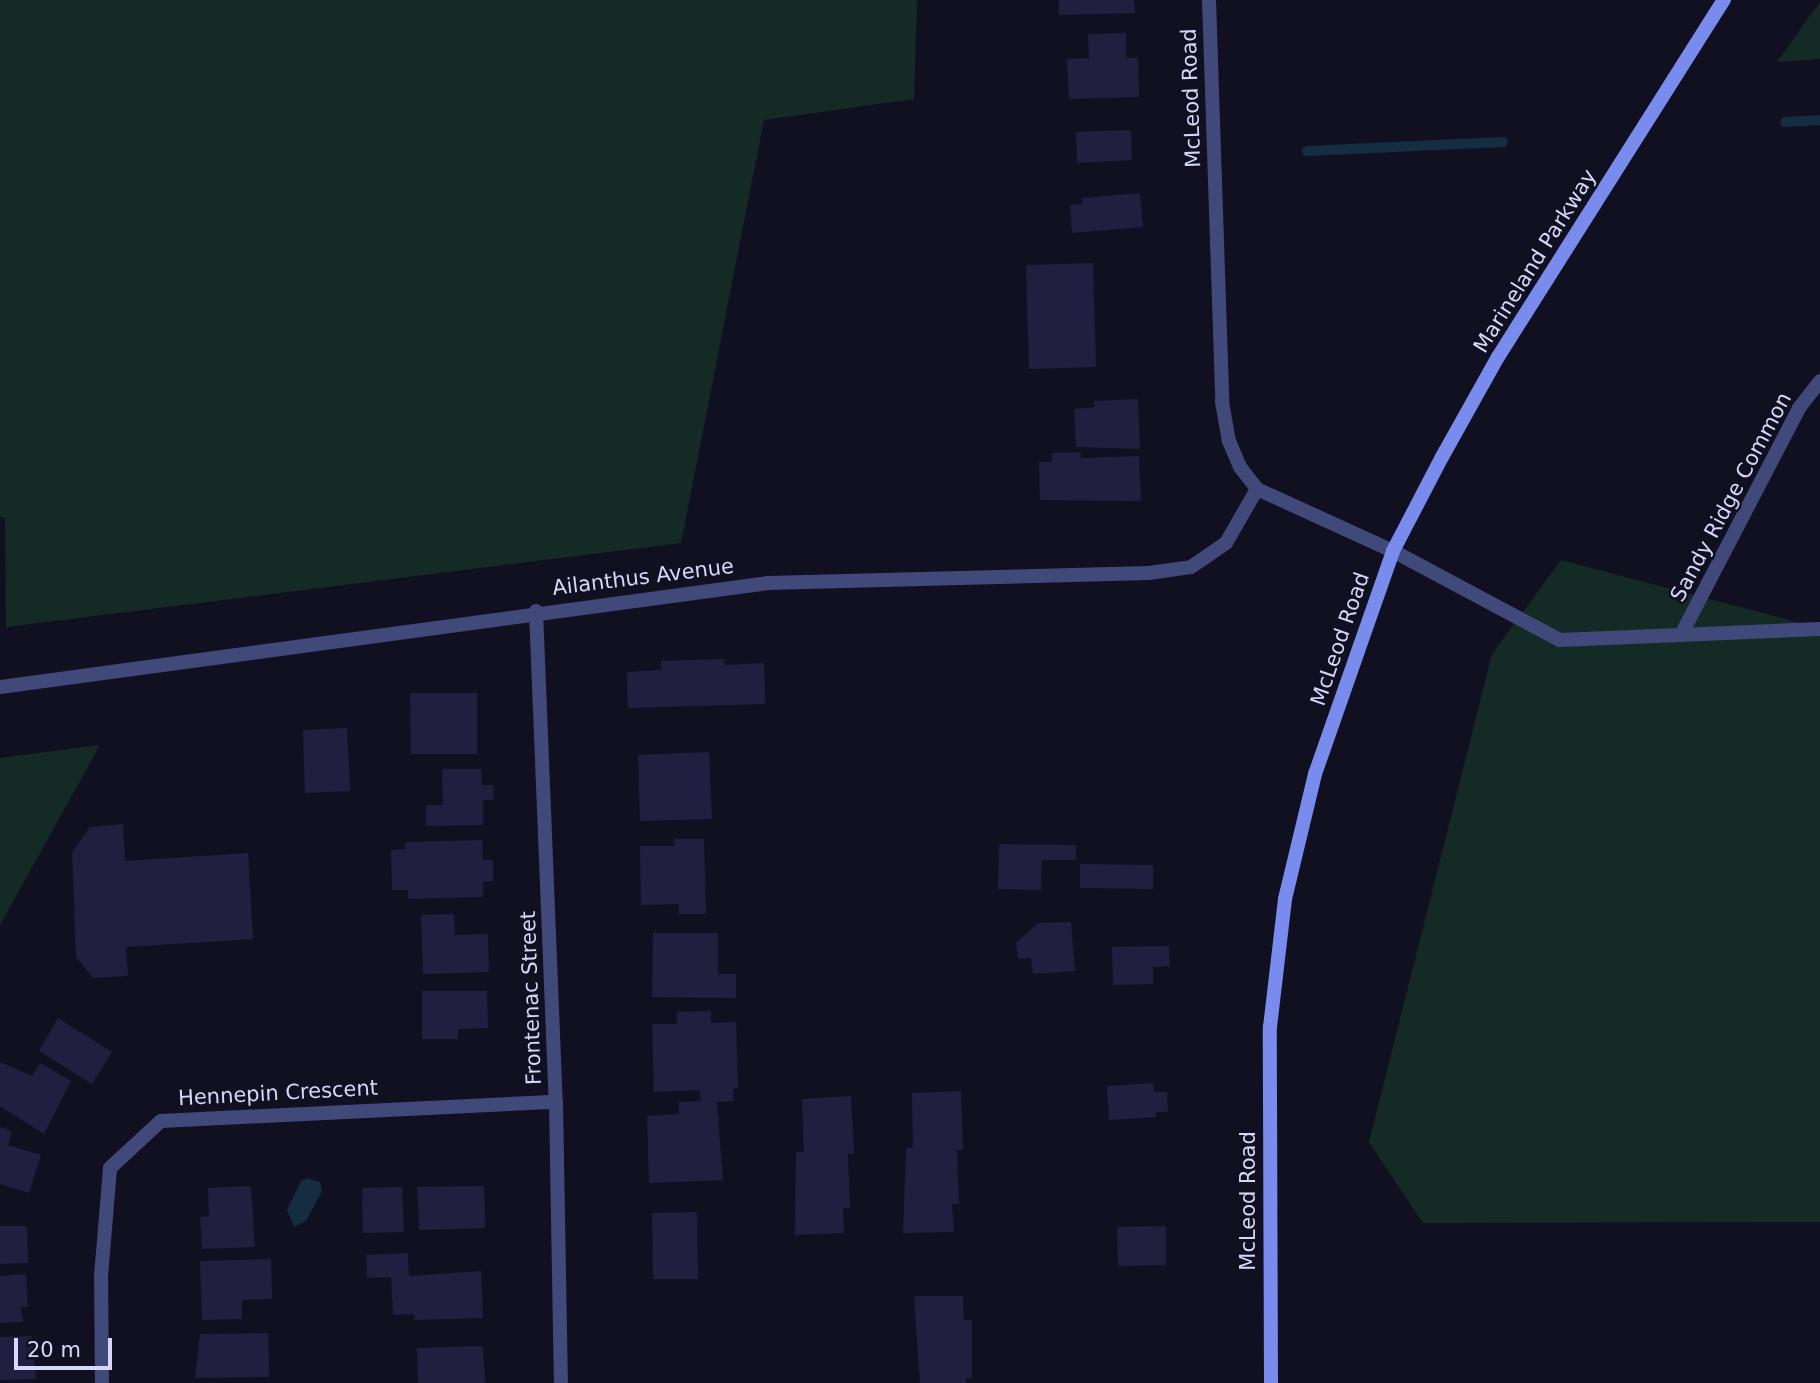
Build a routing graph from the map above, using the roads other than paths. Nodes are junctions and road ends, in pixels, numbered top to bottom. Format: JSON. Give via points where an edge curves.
{"nodes":[{"id":1,"x":1209,"y":0,"type":"edge"},
{"id":2,"x":1724,"y":0,"type":"edge"},
{"id":3,"x":1820,"y":381,"type":"edge"},
{"id":4,"x":1257,"y":489,"type":"junction"},
{"id":5,"x":1393,"y":551,"type":"junction"},
{"id":6,"x":536,"y":611,"type":"junction"},
{"id":7,"x":1820,"y":629,"type":"edge"},
{"id":8,"x":1681,"y":635,"type":"junction"},
{"id":9,"x":0,"y":687,"type":"edge"},
{"id":10,"x":556,"y":1102,"type":"junction"},
{"id":11,"x":102,"y":1383,"type":"edge"},
{"id":12,"x":561,"y":1383,"type":"edge"},
{"id":13,"x":1271,"y":1383,"type":"edge"}],
"edges":[{"from":1,"to":4,"type":"street","name":"McLeod Road","via":[[1222,402],[1229,441],[1240,467]]},
{"from":2,"to":5,"type":"main road","name":"Marineland Parkway","via":[[1498,357]]},
{"from":3,"to":8,"type":"street","name":"Sandy Ridge Common","via":[[1799,408]]},
{"from":4,"to":5,"type":"street"},
{"from":4,"to":6,"type":"street","name":"Ailanthus Avenue","via":[[1226,543],[1191,567],[1149,573],[768,583]]},
{"from":5,"to":8,"type":"street","name":"Sandy Ridge Common","via":[[1560,640]]},
{"from":5,"to":13,"type":"main road","name":"McLeod Road","via":[[1315,774],[1285,899],[1270,1027]]},
{"from":6,"to":9,"type":"street","name":"Ailanthus Avenue"},
{"from":6,"to":10,"type":"street","name":"Frontenac Street"},
{"from":7,"to":8,"type":"street","name":"Sandy Ridge Common"},
{"from":10,"to":11,"type":"street","name":"Hennepin Crescent","via":[[161,1121],[110,1168],[101,1276]]},
{"from":10,"to":12,"type":"street","name":"Frontenac Street"}]}
